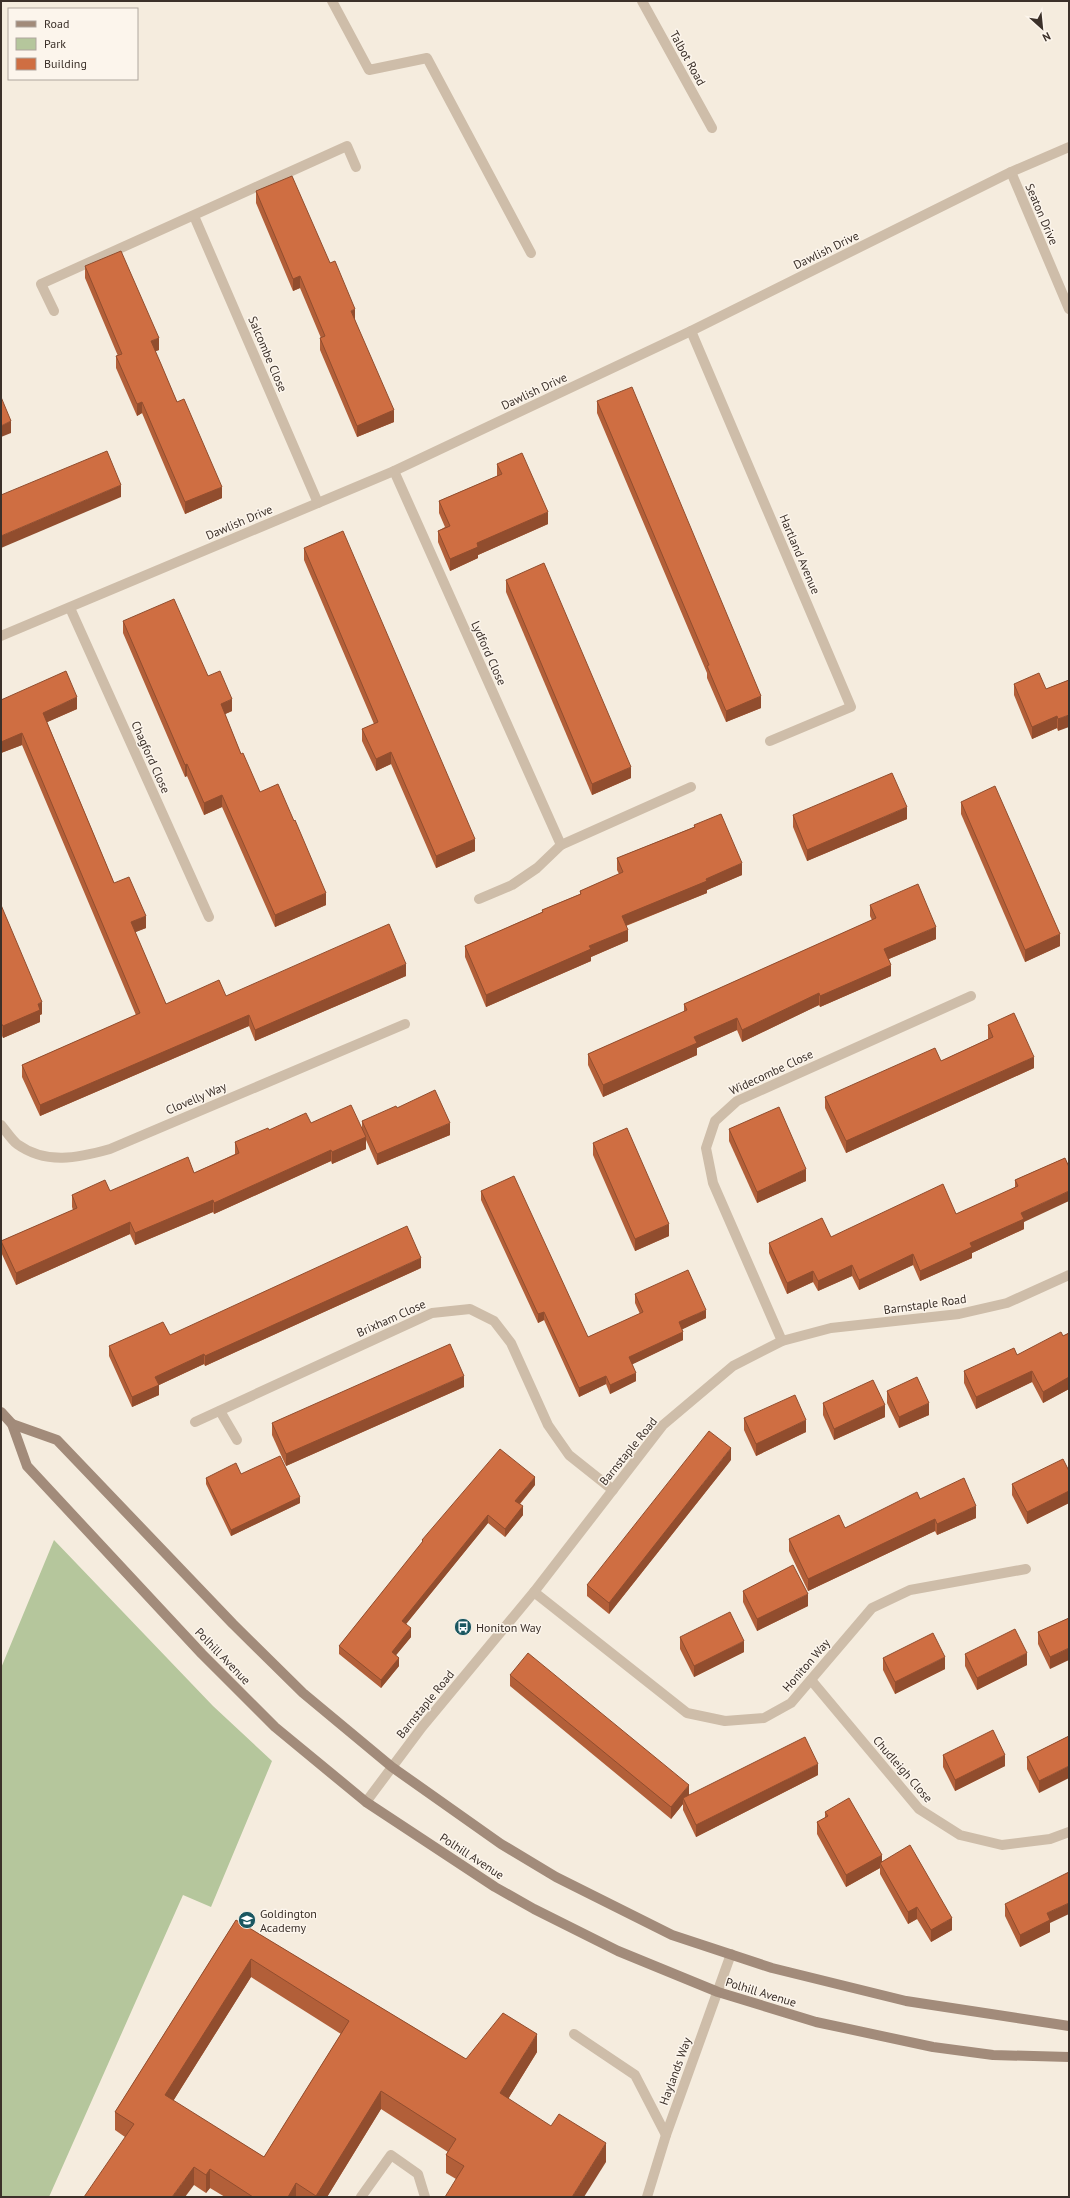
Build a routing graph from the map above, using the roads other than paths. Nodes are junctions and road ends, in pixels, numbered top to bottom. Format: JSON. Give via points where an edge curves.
{"nodes":[{"id":1,"x":332,"y":1,"type":"edge"},
{"id":2,"x":642,"y":1,"type":"edge"},
{"id":3,"x":712,"y":128,"type":"dead end"},
{"id":4,"x":1069,"y":147,"type":"edge"},
{"id":5,"x":356,"y":168,"type":"dead end"},
{"id":6,"x":1011,"y":172,"type":"junction"},
{"id":7,"x":194,"y":216,"type":"junction"},
{"id":8,"x":531,"y":253,"type":"dead end"},
{"id":9,"x":1069,"y":309,"type":"edge"},
{"id":10,"x":54,"y":311,"type":"dead end"},
{"id":11,"x":691,"y":331,"type":"junction"},
{"id":12,"x":394,"y":471,"type":"junction"},
{"id":13,"x":318,"y":503,"type":"junction"},
{"id":14,"x":70,"y":608,"type":"junction"},
{"id":15,"x":1,"y":636,"type":"edge"},
{"id":16,"x":770,"y":741,"type":"dead end"},
{"id":17,"x":691,"y":788,"type":"dead end"},
{"id":18,"x":561,"y":845,"type":"junction"},
{"id":19,"x":479,"y":899,"type":"dead end"},
{"id":20,"x":209,"y":917,"type":"dead end"},
{"id":21,"x":971,"y":996,"type":"dead end"},
{"id":22,"x":405,"y":1024,"type":"dead end"},
{"id":23,"x":1,"y":1125,"type":"edge"},
{"id":24,"x":1069,"y":1275,"type":"edge"},
{"id":25,"x":782,"y":1341,"type":"junction"},
{"id":26,"x":220,"y":1411,"type":"junction"},
{"id":27,"x":1,"y":1412,"type":"edge"},
{"id":28,"x":195,"y":1422,"type":"dead end"},
{"id":29,"x":12,"y":1424,"type":"junction"},
{"id":30,"x":237,"y":1440,"type":"dead end"},
{"id":31,"x":614,"y":1490,"type":"junction"},
{"id":32,"x":1026,"y":1569,"type":"dead end"},
{"id":33,"x":534,"y":1592,"type":"junction"},
{"id":34,"x":811,"y":1680,"type":"junction"},
{"id":35,"x":392,"y":1767,"type":"junction"},
{"id":36,"x":366,"y":1802,"type":"junction"},
{"id":37,"x":1069,"y":1832,"type":"edge"},
{"id":38,"x":731,"y":1954,"type":"junction"},
{"id":39,"x":718,"y":1992,"type":"junction"},
{"id":40,"x":1069,"y":2026,"type":"edge"},
{"id":41,"x":574,"y":2034,"type":"dead end"},
{"id":42,"x":1069,"y":2057,"type":"edge"},
{"id":43,"x":666,"y":2135,"type":"junction"},
{"id":44,"x":361,"y":2197,"type":"edge"},
{"id":45,"x":425,"y":2197,"type":"edge"},
{"id":46,"x":647,"y":2197,"type":"edge"}],
"edges":[{"from":1,"to":8,"type":"street","via":[[369,70],[427,58]]},
{"from":2,"to":3,"type":"street","name":"Talbot Road"},
{"from":4,"to":6,"type":"street","name":"Dawlish Drive"},
{"from":5,"to":7,"type":"street","via":[[347,146]]},
{"from":6,"to":9,"type":"street","name":"Seaton Drive"},
{"from":6,"to":11,"type":"street","name":"Dawlish Drive"},
{"from":7,"to":10,"type":"street","via":[[42,284]]},
{"from":7,"to":13,"type":"street","name":"Salcombe Close"},
{"from":11,"to":12,"type":"street","name":"Dawlish Drive"},
{"from":11,"to":16,"type":"street","name":"Hartland Avenue","via":[[851,707]]},
{"from":12,"to":13,"type":"street","name":"Dawlish Drive"},
{"from":12,"to":18,"type":"street","name":"Lydford Close"},
{"from":13,"to":14,"type":"street","name":"Dawlish Drive"},
{"from":14,"to":15,"type":"street","name":"Dawlish Drive"},
{"from":14,"to":20,"type":"street","name":"Chagford Close"},
{"from":17,"to":18,"type":"street"},
{"from":18,"to":19,"type":"street","via":[[537,868],[512,885]]},
{"from":21,"to":25,"type":"street","name":"Widecombe Close","via":[[737,1101],[715,1121],[706,1148],[713,1183]]},
{"from":22,"to":23,"type":"street","name":"Clovelly Way","via":[[110,1149],[80,1157],[58,1159],[36,1154],[17,1144]]},
{"from":24,"to":25,"type":"street","name":"Barnstaple Road","via":[[1007,1303],[959,1314],[831,1328]]},
{"from":25,"to":31,"type":"street","name":"Barnstaple Road","via":[[733,1366],[663,1425]]},
{"from":26,"to":28,"type":"street","name":"Brixham Close"},
{"from":26,"to":30,"type":"street"},
{"from":26,"to":31,"type":"street","name":"Brixham Close","via":[[432,1313],[470,1309],[494,1321],[511,1342],[548,1426],[569,1455]]},
{"from":27,"to":29,"type":"street","name":"Polhill Avenue"},
{"from":29,"to":35,"type":"street","name":"Polhill Avenue","via":[[57,1440],[302,1693]]},
{"from":29,"to":36,"type":"street","name":"Polhill Avenue","via":[[27,1466],[202,1654],[275,1727]]},
{"from":31,"to":33,"type":"street","name":"Barnstaple Road"},
{"from":32,"to":34,"type":"street","name":"Honiton Way","via":[[910,1590],[872,1608]]},
{"from":33,"to":34,"type":"street","name":"Honiton Way","via":[[687,1713],[725,1721],[764,1718],[791,1703]]},
{"from":33,"to":35,"type":"street","name":"Barnstaple Road"},
{"from":34,"to":37,"type":"street","name":"Chudleigh Close","via":[[919,1810],[960,1835],[1002,1845],[1050,1839]]},
{"from":35,"to":36,"type":"street","name":"Barnstaple Road"},
{"from":35,"to":38,"type":"street","name":"Polhill Avenue","via":[[501,1844],[556,1877],[672,1935]]},
{"from":36,"to":39,"type":"street","name":"Polhill Avenue","via":[[495,1887],[534,1909],[618,1951]]},
{"from":38,"to":39,"type":"street","name":"Haylands Way"},
{"from":38,"to":40,"type":"street","name":"Polhill Avenue","via":[[772,1968],[906,2001]]},
{"from":39,"to":42,"type":"street","name":"Polhill Avenue","via":[[816,2022],[933,2047],[993,2055]]},
{"from":39,"to":43,"type":"street","name":"Haylands Way"},
{"from":41,"to":43,"type":"street","via":[[635,2075]]},
{"from":43,"to":46,"type":"street","name":"Haylands Way"},
{"from":44,"to":45,"type":"street","via":[[391,2155],[418,2174]]}]}
